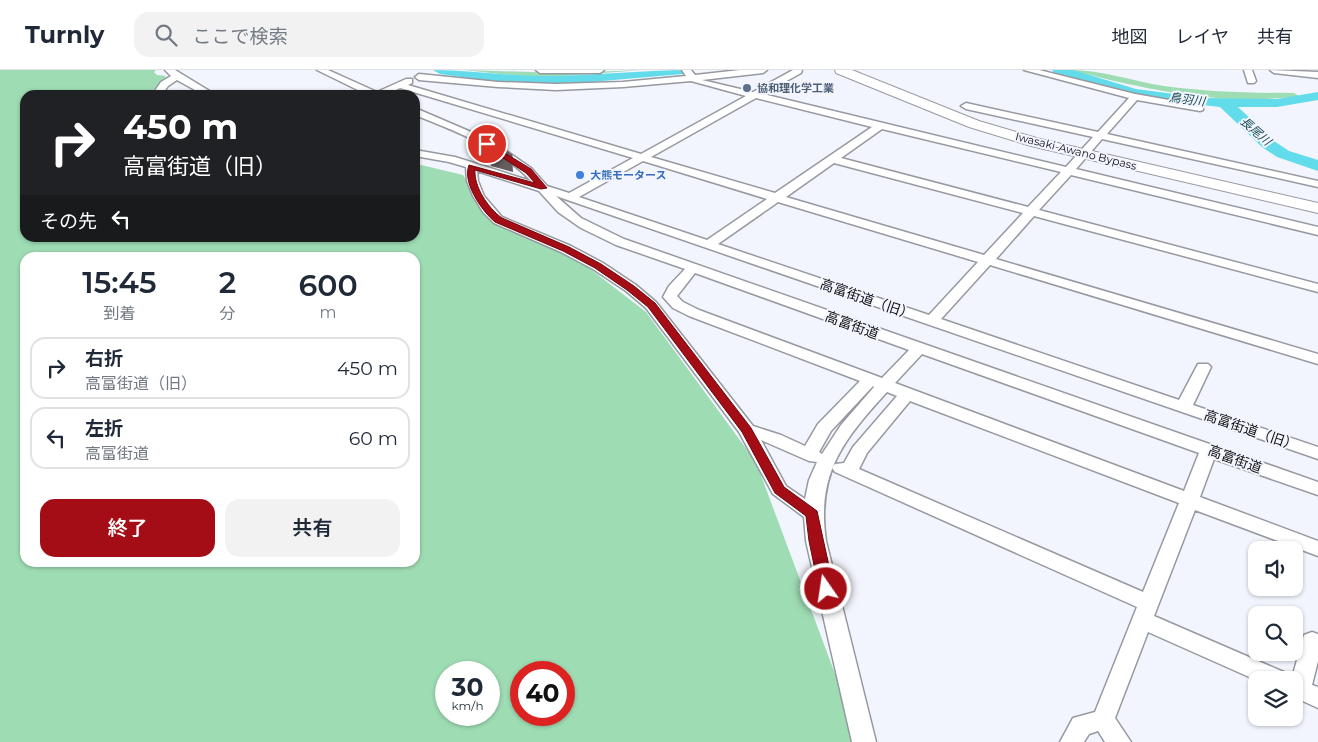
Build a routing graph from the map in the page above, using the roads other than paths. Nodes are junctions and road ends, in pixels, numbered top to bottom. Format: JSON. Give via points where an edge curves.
{"nodes":[{"id":1,"x":321,"y":70,"type":"edge"},
{"id":2,"x":433,"y":70,"type":"edge"},
{"id":3,"x":540,"y":70,"type":"edge"},
{"id":4,"x":600,"y":70,"type":"edge"},
{"id":5,"x":763,"y":70,"type":"edge"},
{"id":6,"x":842,"y":70,"type":"edge"},
{"id":7,"x":857,"y":70,"type":"edge"},
{"id":8,"x":1028,"y":70,"type":"edge"},
{"id":9,"x":1248,"y":70,"type":"edge"},
{"id":10,"x":1274,"y":70,"type":"edge"},
{"id":11,"x":798,"y":72,"type":"dead end"},
{"id":12,"x":173,"y":73,"type":"edge"},
{"id":13,"x":691,"y":75,"type":"edge"},
{"id":14,"x":1318,"y":75,"type":"edge"},
{"id":15,"x":420,"y":77,"type":"junction"},
{"id":16,"x":1251,"y":80,"type":"dead end"},
{"id":17,"x":399,"y":85,"type":"junction"},
{"id":18,"x":159,"y":90,"type":"edge"},
{"id":19,"x":202,"y":90,"type":"edge"},
{"id":20,"x":365,"y":90,"type":"edge"},
{"id":21,"x":388,"y":90,"type":"edge"},
{"id":22,"x":416,"y":90,"type":"edge"},
{"id":23,"x":420,"y":91,"type":"edge"},
{"id":24,"x":755,"y":94,"type":"junction"},
{"id":25,"x":1135,"y":97,"type":"junction"},
{"id":26,"x":1200,"y":108,"type":"dead end"},
{"id":27,"x":956,"y":109,"type":"junction"},
{"id":28,"x":420,"y":114,"type":"edge"},
{"id":29,"x":880,"y":126,"type":"junction"},
{"id":30,"x":1100,"y":136,"type":"junction"},
{"id":31,"x":1085,"y":152,"type":"junction"},
{"id":32,"x":420,"y":154,"type":"edge"},
{"id":33,"x":641,"y":157,"type":"junction"},
{"id":34,"x":833,"y":159,"type":"junction"},
{"id":35,"x":472,"y":166,"type":"junction"},
{"id":36,"x":1068,"y":170,"type":"junction"},
{"id":37,"x":1318,"y":184,"type":"edge"},
{"id":38,"x":543,"y":188,"type":"junction"},
{"id":39,"x":570,"y":197,"type":"junction"},
{"id":40,"x":777,"y":197,"type":"junction"},
{"id":41,"x":1318,"y":201,"type":"edge"},
{"id":42,"x":1318,"y":208,"type":"edge"},
{"id":43,"x":1032,"y":211,"type":"junction"},
{"id":44,"x":1318,"y":231,"type":"edge"},
{"id":45,"x":708,"y":245,"type":"junction"},
{"id":46,"x":987,"y":260,"type":"junction"},
{"id":47,"x":693,"y":268,"type":"junction"},
{"id":48,"x":1318,"y":288,"type":"edge"},
{"id":49,"x":932,"y":321,"type":"junction"},
{"id":50,"x":918,"y":349,"type":"junction"},
{"id":51,"x":1318,"y":359,"type":"edge"},
{"id":52,"x":1203,"y":367,"type":"dead end"},
{"id":53,"x":878,"y":383,"type":"junction"},
{"id":54,"x":907,"y":394,"type":"junction"},
{"id":55,"x":1184,"y":407,"type":"junction"},
{"id":56,"x":747,"y":430,"type":"junction"},
{"id":57,"x":1208,"y":450,"type":"junction"},
{"id":58,"x":1318,"y":453,"type":"edge"},
{"id":59,"x":1318,"y":489,"type":"edge"},
{"id":60,"x":1189,"y":501,"type":"junction"},
{"id":61,"x":813,"y":514,"type":"junction"},
{"id":62,"x":1318,"y":549,"type":"edge"},
{"id":63,"x":1145,"y":611,"type":"junction"},
{"id":64,"x":1312,"y":641,"type":"dead end"},
{"id":65,"x":1261,"y":671,"type":"edge"},
{"id":66,"x":1304,"y":692,"type":"edge"},
{"id":67,"x":1103,"y":720,"type":"junction"},
{"id":68,"x":864,"y":742,"type":"edge"},
{"id":69,"x":1072,"y":742,"type":"edge"},
{"id":70,"x":1119,"y":742,"type":"edge"}],
"edges":[{"from":1,"to":20,"type":"street"},
{"from":2,"to":15,"type":"street"},
{"from":3,"to":4,"type":"street"},
{"from":5,"to":13,"type":"street"},
{"from":6,"to":27,"type":"highway","name":"Iwasaki-Awano Bypass"},
{"from":7,"to":27,"type":"highway","name":"Iwasaki-Awano Bypass"},
{"from":8,"to":25,"type":"street"},
{"from":9,"to":16,"type":"street"},
{"from":10,"to":14,"type":"street"},
{"from":11,"to":24,"type":"street"},
{"from":12,"to":18,"type":"street"},
{"from":12,"to":19,"type":"street"},
{"from":13,"to":15,"type":"street","via":[[573,87],[516,86]]},
{"from":13,"to":24,"type":"street","via":[[700,82]]},
{"from":15,"to":17,"type":"street"},
{"from":17,"to":21,"type":"street"},
{"from":17,"to":22,"type":"street"},
{"from":23,"to":33,"type":"street"},
{"from":24,"to":29,"type":"street"},
{"from":24,"to":33,"type":"street"},
{"from":25,"to":26,"type":"street"},
{"from":25,"to":30,"type":"street"},
{"from":27,"to":30,"type":"street"},
{"from":27,"to":31,"type":"highway","name":"Iwasaki-Awano Bypass","via":[[1036,144]]},
{"from":28,"to":38,"type":"street","name":"高富街道","via":[[496,149],[529,171]]},
{"from":29,"to":34,"type":"street"},
{"from":29,"to":36,"type":"street"},
{"from":30,"to":31,"type":"street"},
{"from":30,"to":37,"type":"street"},
{"from":31,"to":36,"type":"street"},
{"from":31,"to":41,"type":"highway","name":"Iwasaki-Awano Bypass"},
{"from":31,"to":42,"type":"highway","name":"Iwasaki-Awano Bypass"},
{"from":32,"to":35,"type":"street","name":"高富街道（旧）"},
{"from":33,"to":39,"type":"street"},
{"from":33,"to":40,"type":"street"},
{"from":34,"to":40,"type":"street"},
{"from":34,"to":43,"type":"street"},
{"from":35,"to":38,"type":"street","name":"高富街道（旧）"},
{"from":35,"to":56,"type":"street","via":[[475,189],[498,220],[598,266],[652,305]]},
{"from":36,"to":43,"type":"street"},
{"from":36,"to":44,"type":"street"},
{"from":38,"to":39,"type":"street","name":"高富街道（旧）"},
{"from":38,"to":47,"type":"street","name":"高富街道","via":[[571,218],[594,231]]},
{"from":39,"to":45,"type":"street","name":"高富街道（旧）"},
{"from":40,"to":45,"type":"street"},
{"from":40,"to":46,"type":"street"},
{"from":43,"to":46,"type":"street"},
{"from":43,"to":48,"type":"street"},
{"from":45,"to":49,"type":"street","name":"高富街道（旧）"},
{"from":46,"to":49,"type":"street"},
{"from":46,"to":51,"type":"street"},
{"from":47,"to":50,"type":"street","name":"高富街道"},
{"from":47,"to":53,"type":"street","via":[[670,297],[678,305]]},
{"from":49,"to":55,"type":"street","name":"高富街道（旧）"},
{"from":50,"to":53,"type":"street"},
{"from":50,"to":57,"type":"street","name":"高富街道"},
{"from":52,"to":55,"type":"street"},
{"from":53,"to":54,"type":"street"},
{"from":53,"to":56,"type":"street","via":[[824,428],[812,455]]},
{"from":53,"to":61,"type":"street","via":[[826,459],[818,480]]},
{"from":54,"to":60,"type":"street"},
{"from":54,"to":63,"type":"street","via":[[845,470]]},
{"from":55,"to":58,"type":"street","name":"高富街道（旧）"},
{"from":56,"to":61,"type":"street","via":[[779,490]]},
{"from":57,"to":59,"type":"street","name":"高富街道"},
{"from":57,"to":60,"type":"street"},
{"from":60,"to":62,"type":"street"},
{"from":60,"to":63,"type":"street"},
{"from":61,"to":68,"type":"street","via":[[820,560]]},
{"from":63,"to":65,"type":"street"},
{"from":63,"to":67,"type":"street"},
{"from":64,"to":66,"type":"street"},
{"from":67,"to":69,"type":"street","via":[[1081,725]]},
{"from":67,"to":70,"type":"street"}]}
